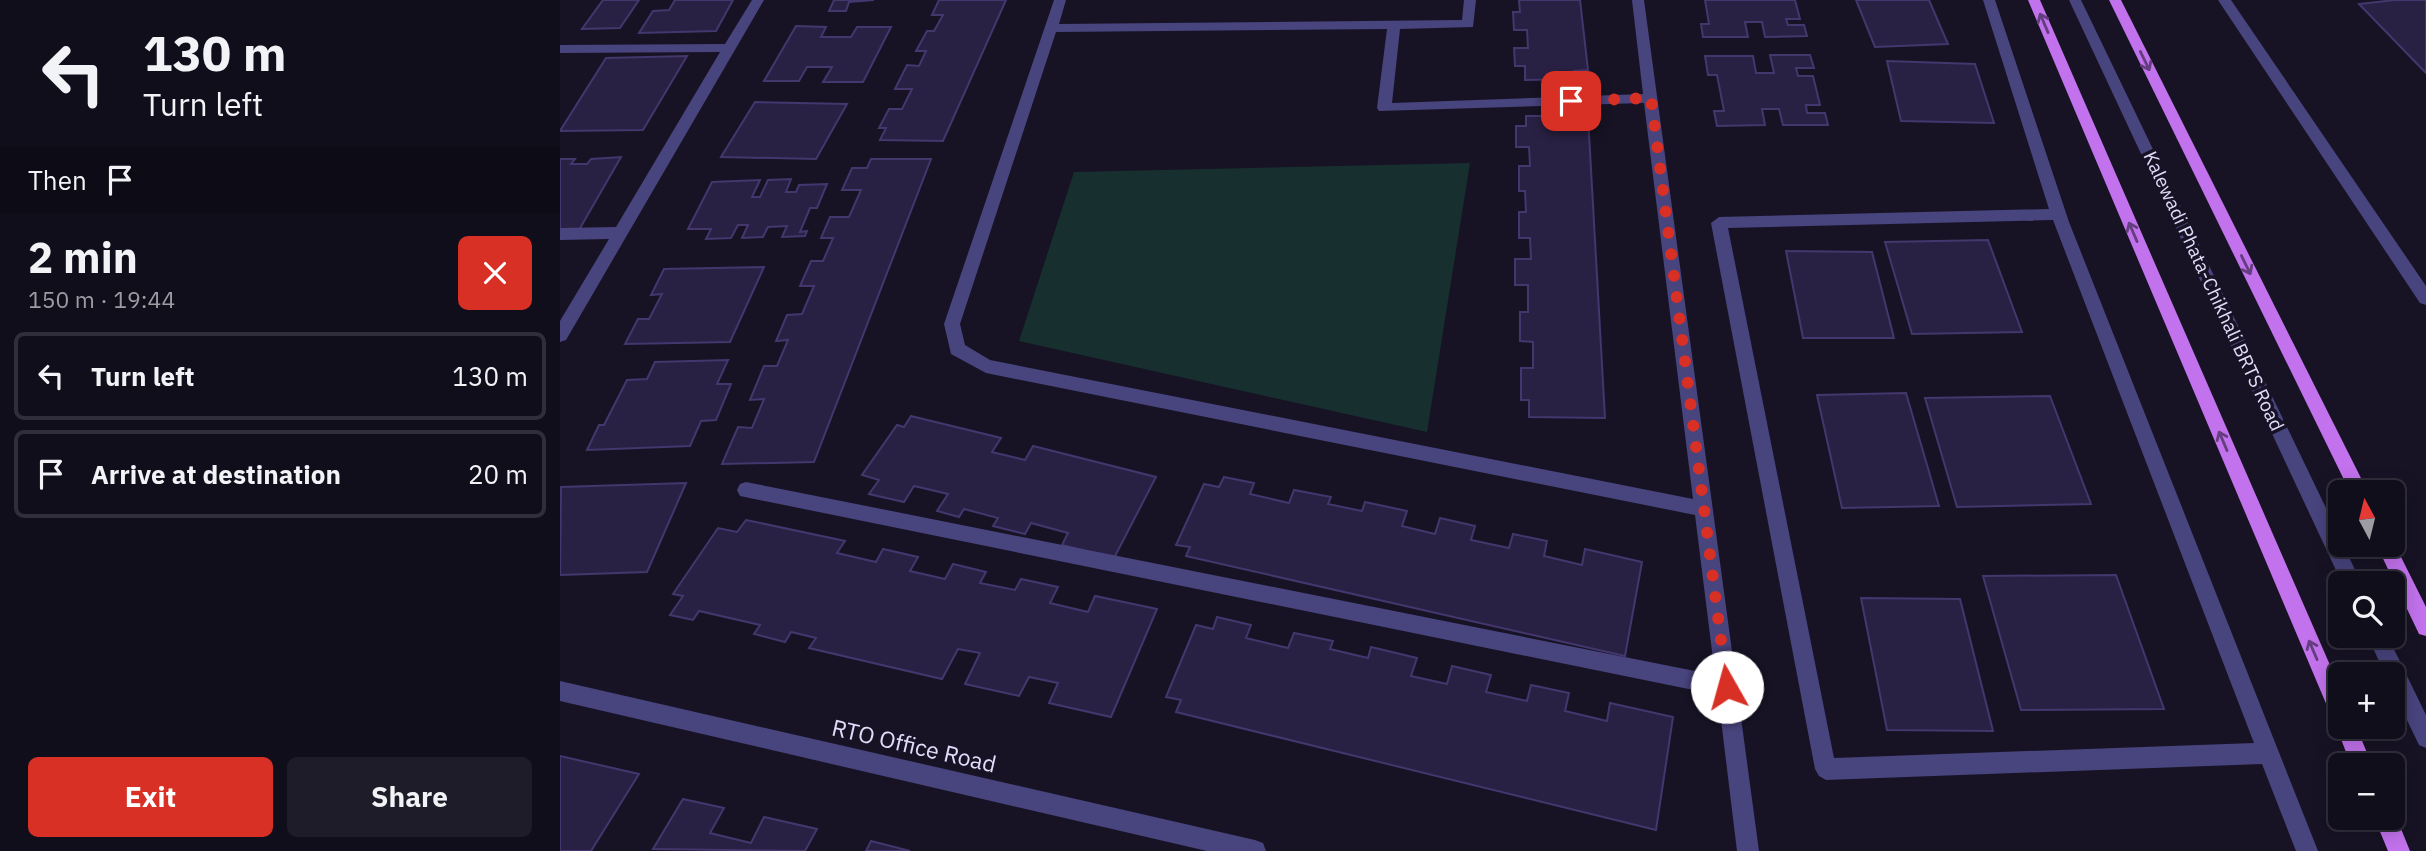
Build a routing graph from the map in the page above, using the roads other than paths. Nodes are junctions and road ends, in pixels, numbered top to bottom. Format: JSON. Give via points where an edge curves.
{"nodes":[{"id":1,"x":758,"y":0,"type":"edge"},
{"id":2,"x":1060,"y":0,"type":"edge"},
{"id":3,"x":1470,"y":0,"type":"edge"},
{"id":4,"x":1638,"y":0,"type":"edge"},
{"id":5,"x":1989,"y":0,"type":"edge"},
{"id":6,"x":2034,"y":0,"type":"edge"},
{"id":7,"x":2075,"y":0,"type":"edge"},
{"id":8,"x":2115,"y":0,"type":"edge"},
{"id":9,"x":2224,"y":0,"type":"edge"},
{"id":10,"x":1394,"y":25,"type":"junction"},
{"id":11,"x":1051,"y":28,"type":"junction"},
{"id":12,"x":730,"y":48,"type":"junction"},
{"id":13,"x":560,"y":49,"type":"edge"},
{"id":14,"x":1651,"y":98,"type":"junction"},
{"id":15,"x":2059,"y":215,"type":"junction"},
{"id":16,"x":620,"y":233,"type":"junction"},
{"id":17,"x":560,"y":234,"type":"edge"},
{"id":18,"x":2426,"y":299,"type":"edge"},
{"id":19,"x":560,"y":335,"type":"edge"},
{"id":20,"x":2353,"y":480,"type":"edge"},
{"id":21,"x":746,"y":490,"type":"dead end"},
{"id":22,"x":1704,"y":509,"type":"junction"},
{"id":23,"x":2391,"y":557,"type":"edge"},
{"id":24,"x":2346,"y":571,"type":"edge"},
{"id":25,"x":2426,"y":627,"type":"edge"},
{"id":26,"x":2383,"y":648,"type":"edge"},
{"id":27,"x":2328,"y":685,"type":"edge"},
{"id":28,"x":1727,"y":687,"type":"junction"},
{"id":29,"x":560,"y":691,"type":"edge"},
{"id":30,"x":2426,"y":738,"type":"edge"},
{"id":31,"x":2268,"y":753,"type":"junction"},
{"id":32,"x":2390,"y":830,"type":"edge"},
{"id":33,"x":1255,"y":851,"type":"edge"},
{"id":34,"x":1748,"y":851,"type":"edge"},
{"id":35,"x":2307,"y":851,"type":"edge"},
{"id":36,"x":2399,"y":851,"type":"edge"}],
"edges":[{"from":1,"to":12,"type":"street"},
{"from":2,"to":11,"type":"street"},
{"from":3,"to":10,"type":"street","via":[[1468,24]]},
{"from":4,"to":14,"type":"street"},
{"from":5,"to":15,"type":"street"},
{"from":27,"to":6,"type":"main road","one_way":true},
{"from":7,"to":24,"type":"street","name":"Kalewadi Phata-Chikhali BRTS Road"},
{"from":8,"to":20,"type":"main road","one_way":true},
{"from":9,"to":18,"type":"street"},
{"from":10,"to":11,"type":"street"},
{"from":10,"to":14,"type":"street","via":[[1384,108]]},
{"from":11,"to":22,"type":"street","via":[[952,324],[957,349],[986,366]]},
{"from":12,"to":13,"type":"street"},
{"from":12,"to":16,"type":"street"},
{"from":14,"to":22,"type":"street"},
{"from":15,"to":31,"type":"street"},
{"from":15,"to":31,"type":"street","via":[[1719,223],[1826,769]]},
{"from":16,"to":17,"type":"street"},
{"from":16,"to":19,"type":"street"},
{"from":21,"to":28,"type":"street"},
{"from":22,"to":28,"type":"street"},
{"from":23,"to":25,"type":"main road"},
{"from":26,"to":30,"type":"street"},
{"from":28,"to":34,"type":"street"},
{"from":29,"to":33,"type":"street","name":"RTO Office Road"},
{"from":31,"to":35,"type":"street"},
{"from":32,"to":36,"type":"main road"}]}
